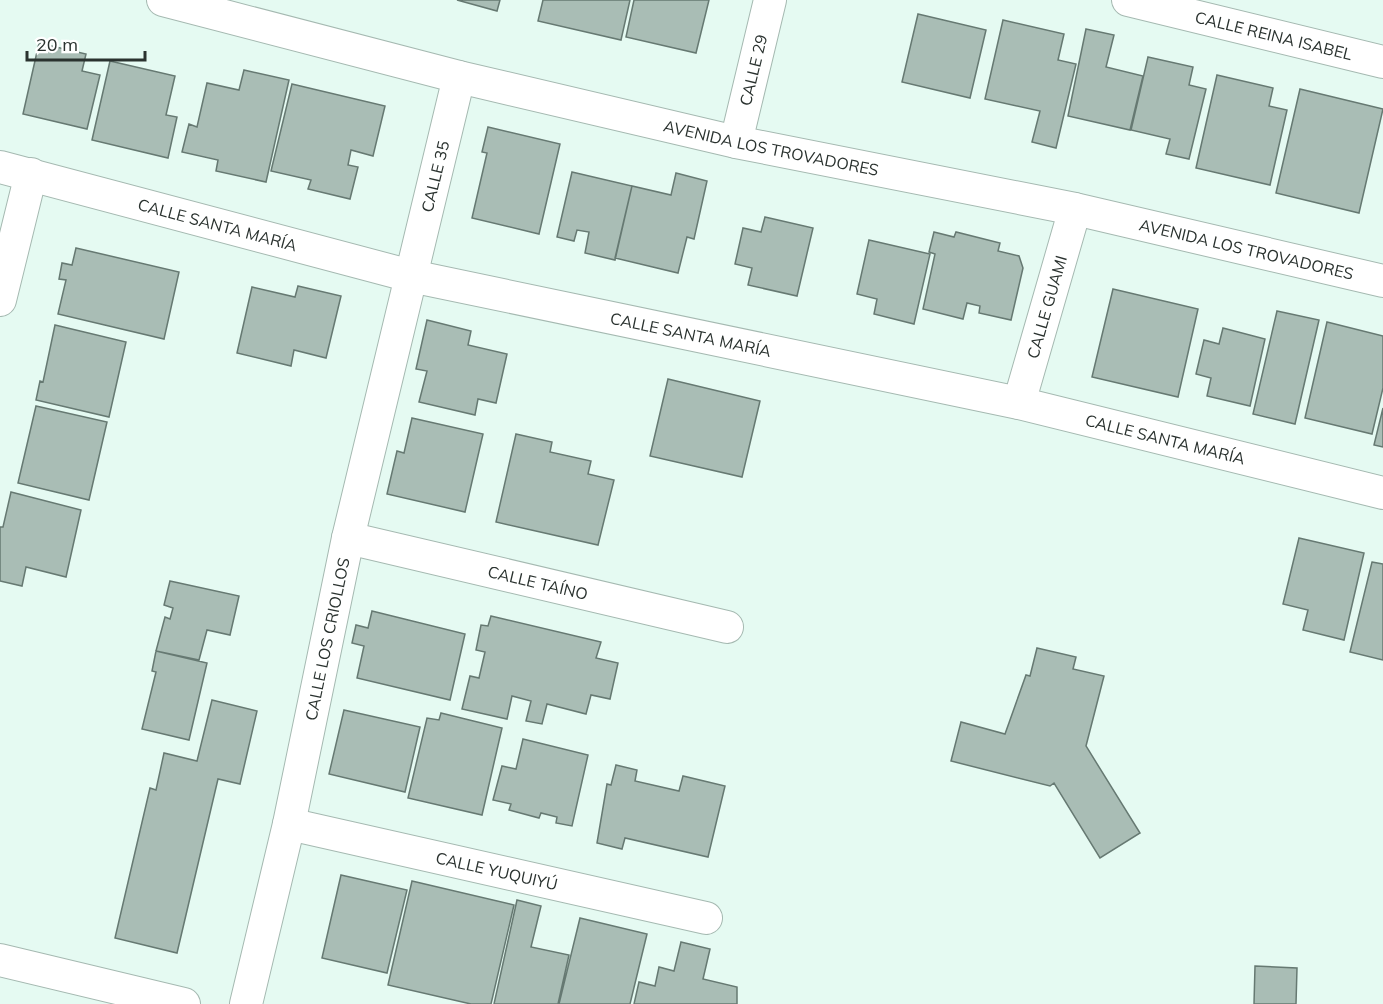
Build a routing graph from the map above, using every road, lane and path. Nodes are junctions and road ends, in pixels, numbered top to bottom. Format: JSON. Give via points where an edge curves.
{"nodes":[{"id":1,"x":163,"y":0,"type":"edge"},
{"id":2,"x":770,"y":0,"type":"edge"},
{"id":3,"x":1128,"y":0,"type":"edge"},
{"id":4,"x":1383,"y":62,"type":"edge"},
{"id":5,"x":459,"y":77,"type":"junction"},
{"id":6,"x":736,"y":142,"type":"junction"},
{"id":7,"x":0,"y":166,"type":"edge"},
{"id":8,"x":31,"y":174,"type":"junction"},
{"id":9,"x":1075,"y":209,"type":"junction"},
{"id":10,"x":411,"y":276,"type":"junction"},
{"id":11,"x":1383,"y":280,"type":"edge"},
{"id":12,"x":0,"y":300,"type":"edge"},
{"id":13,"x":1018,"y":403,"type":"junction"},
{"id":14,"x":1383,"y":493,"type":"edge"},
{"id":15,"x":348,"y":538,"type":"junction"},
{"id":16,"x":727,"y":627,"type":"dead end"},
{"id":17,"x":289,"y":824,"type":"junction"},
{"id":18,"x":706,"y":918,"type":"dead end"},
{"id":19,"x":0,"y":960,"type":"edge"},
{"id":20,"x":184,"y":1004,"type":"edge"},
{"id":21,"x":246,"y":1004,"type":"edge"}],
"edges":[{"from":1,"to":5,"type":"street","name":"AVENIDA LOS TROVADORES"},
{"from":2,"to":6,"type":"street","name":"CALLE 29"},
{"from":3,"to":4,"type":"street","name":"CALLE REINA ISABEL"},
{"from":5,"to":6,"type":"street","name":"AVENIDA LOS TROVADORES"},
{"from":5,"to":10,"type":"street","name":"CALLE 35"},
{"from":6,"to":9,"type":"street","name":"AVENIDA LOS TROVADORES"},
{"from":7,"to":8,"type":"street","name":"CALLE SANTA MARÍA"},
{"from":8,"to":10,"type":"street","name":"CALLE SANTA MARÍA"},
{"from":8,"to":12,"type":"street"},
{"from":9,"to":11,"type":"street","name":"AVENIDA LOS TROVADORES"},
{"from":9,"to":13,"type":"street","name":"CALLE GUAMI"},
{"from":10,"to":13,"type":"street","name":"CALLE SANTA MARÍA"},
{"from":10,"to":15,"type":"street","name":"CALLE LOS CRIOLLOS"},
{"from":13,"to":14,"type":"street","name":"CALLE SANTA MARÍA"},
{"from":15,"to":16,"type":"street","name":"CALLE TAÍNO"},
{"from":15,"to":17,"type":"street","name":"CALLE LOS CRIOLLOS"},
{"from":17,"to":18,"type":"street","name":"CALLE YUQUIYÚ"},
{"from":17,"to":21,"type":"street","name":"CALLE LOS CRIOLLOS"},
{"from":19,"to":20,"type":"street"}]}
